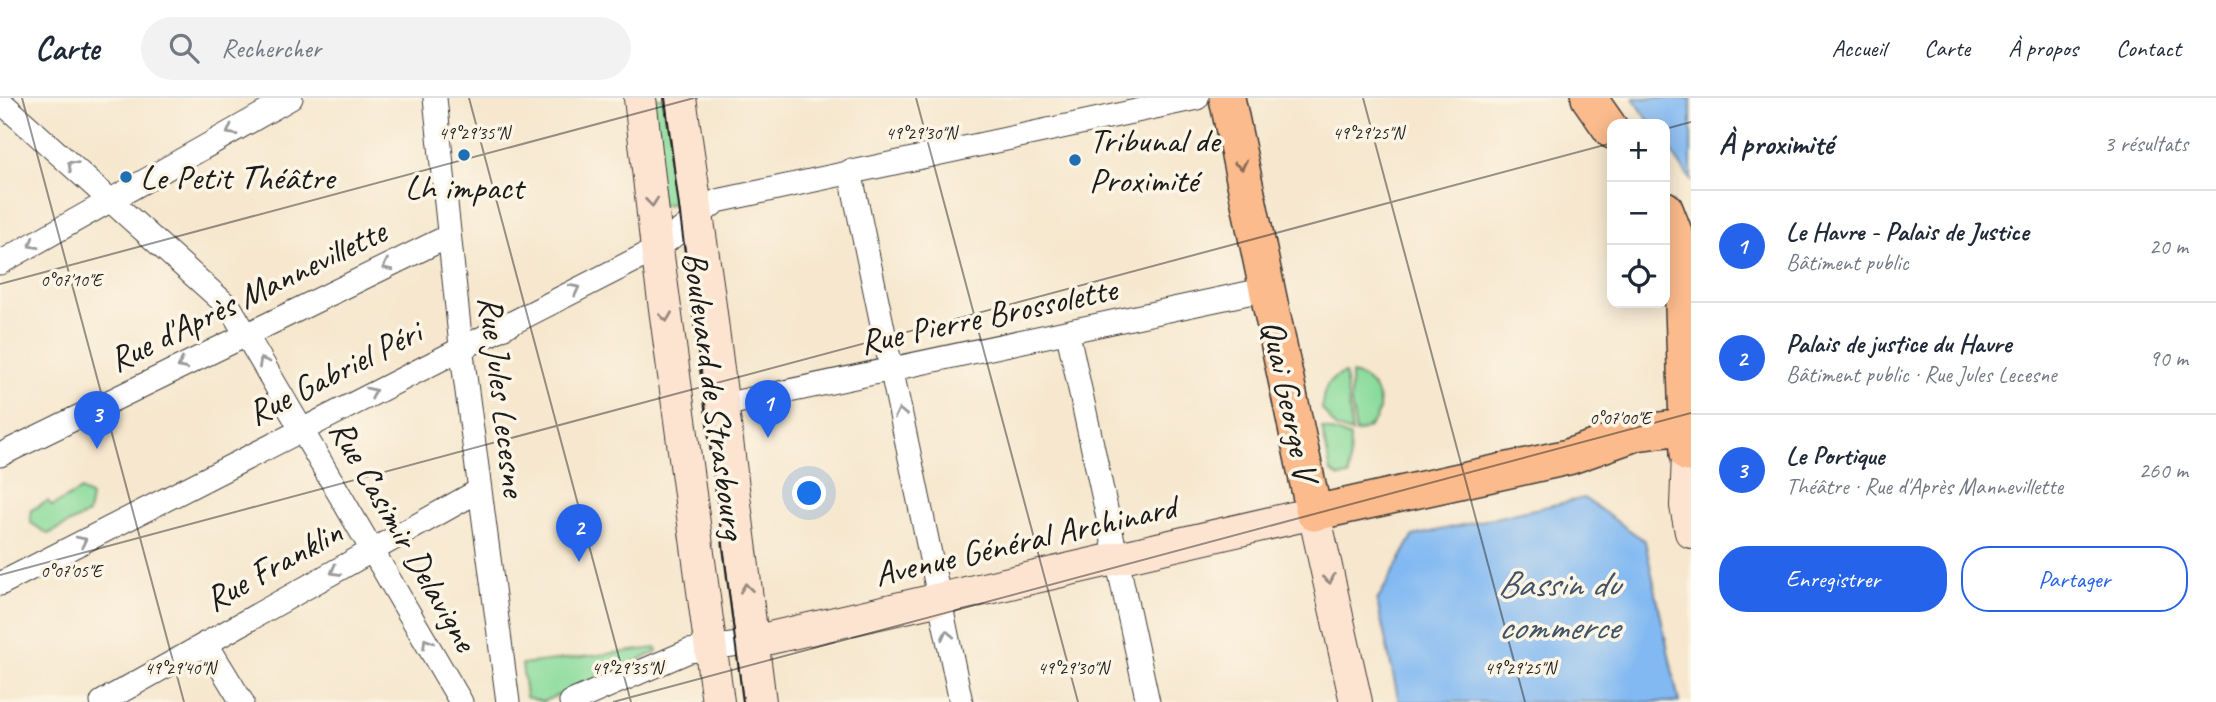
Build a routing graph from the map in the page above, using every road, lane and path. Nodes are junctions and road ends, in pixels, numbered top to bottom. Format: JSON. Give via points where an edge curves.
{"nodes":[{"id":1,"x":435,"y":98,"type":"edge"},
{"id":2,"x":640,"y":98,"type":"edge"},
{"id":3,"x":680,"y":98,"type":"edge"},
{"id":4,"x":1197,"y":98,"type":"edge"},
{"id":5,"x":1227,"y":98,"type":"edge"},
{"id":6,"x":1589,"y":98,"type":"edge"},
{"id":7,"x":0,"y":101,"type":"edge"},
{"id":8,"x":280,"y":101,"type":"edge"},
{"id":9,"x":1607,"y":124,"type":"edge"},
{"id":10,"x":850,"y":171,"type":"junction"},
{"id":11,"x":110,"y":200,"type":"junction"},
{"id":12,"x":697,"y":218,"type":"junction"},
{"id":13,"x":1670,"y":222,"type":"edge"},
{"id":14,"x":449,"y":236,"type":"junction"},
{"id":15,"x":657,"y":249,"type":"junction"},
{"id":16,"x":0,"y":263,"type":"edge"},
{"id":17,"x":1266,"y":289,"type":"junction"},
{"id":18,"x":246,"y":334,"type":"junction"},
{"id":19,"x":1068,"y":334,"type":"junction"},
{"id":20,"x":461,"y":346,"type":"junction"},
{"id":21,"x":892,"y":371,"type":"junction"},
{"id":22,"x":723,"y":405,"type":"junction"},
{"id":23,"x":301,"y":428,"type":"junction"},
{"id":24,"x":1689,"y":440,"type":"edge"},
{"id":25,"x":0,"y":455,"type":"edge"},
{"id":26,"x":480,"y":490,"type":"junction"},
{"id":27,"x":1314,"y":513,"type":"junction"},
{"id":28,"x":1691,"y":532,"type":"edge"},
{"id":29,"x":371,"y":550,"type":"junction"},
{"id":30,"x":1117,"y":558,"type":"junction"},
{"id":31,"x":0,"y":584,"type":"edge"},
{"id":32,"x":939,"y":599,"type":"junction"},
{"id":33,"x":753,"y":642,"type":"junction"},
{"id":34,"x":206,"y":643,"type":"junction"},
{"id":35,"x":710,"y":648,"type":"junction"},
{"id":36,"x":102,"y":702,"type":"edge"},
{"id":37,"x":242,"y":702,"type":"edge"},
{"id":38,"x":461,"y":702,"type":"edge"},
{"id":39,"x":508,"y":702,"type":"edge"},
{"id":40,"x":571,"y":702,"type":"edge"},
{"id":41,"x":718,"y":702,"type":"edge"},
{"id":42,"x":760,"y":702,"type":"edge"},
{"id":43,"x":961,"y":702,"type":"edge"},
{"id":44,"x":1148,"y":702,"type":"edge"},
{"id":45,"x":1356,"y":702,"type":"edge"}],
"edges":[{"from":1,"to":14,"type":"street","name":"Rue Jules Lecesne"},
{"from":2,"to":15,"type":"street","name":"Boulevard de Strasbourg","one_way":true},
{"from":3,"to":12,"type":"street","name":"Boulevard de Strasbourg"},
{"from":4,"to":10,"type":"street","name":"Rue Gabriel Péri"},
{"from":5,"to":17,"type":"main road","name":"Quai George V","one_way":true},
{"from":6,"to":9,"type":"main road"},
{"from":11,"to":7,"type":"street","name":"Rue Casimir Delavigne","one_way":true},
{"from":8,"to":11,"type":"street","one_way":true},
{"from":10,"to":12,"type":"street","name":"Rue Gabriel Péri","via":[[717,201]]},
{"from":10,"to":21,"type":"street"},
{"from":11,"to":16,"type":"street","one_way":true},
{"from":11,"to":18,"type":"street","name":"Rue Casimir Delavigne","via":[[231,309]]},
{"from":12,"to":15,"type":"street","name":"Rue Gabriel Péri"},
{"from":12,"to":22,"type":"street","name":"Boulevard de Strasbourg"},
{"from":13,"to":24,"type":"main road","via":[[1681,250]]},
{"from":14,"to":18,"type":"street","name":"Rue d'Après Mannevillette","one_way":true},
{"from":14,"to":20,"type":"street","name":"Rue Jules Lecesne"},
{"from":20,"to":15,"type":"street","name":"Rue Gabriel Péri","one_way":true},
{"from":15,"to":35,"type":"street","name":"Boulevard de Strasbourg","one_way":true},
{"from":17,"to":19,"type":"street","name":"Rue Pierre Brossolette"},
{"from":17,"to":27,"type":"main road","name":"Quai George V"},
{"from":23,"to":18,"type":"street","name":"Rue Casimir Delavigne","one_way":true},
{"from":18,"to":25,"type":"street","name":"Rue d'Après Mannevillette","one_way":true},
{"from":19,"to":21,"type":"street","name":"Rue Pierre Brossolette"},
{"from":19,"to":30,"type":"street"},
{"from":23,"to":20,"type":"street","name":"Rue Gabriel Péri","one_way":true},
{"from":20,"to":26,"type":"street","name":"Rue Jules Lecesne"},
{"from":21,"to":22,"type":"street","name":"Rue Pierre Brossolette"},
{"from":32,"to":21,"type":"street","one_way":true},
{"from":33,"to":22,"type":"street","name":"Boulevard de Strasbourg","one_way":true},
{"from":23,"to":29,"type":"street","name":"Rue Casimir Delavigne"},
{"from":31,"to":23,"type":"street","name":"Rue Gabriel Péri","one_way":true},
{"from":24,"to":27,"type":"main road","via":[[1568,457]]},
{"from":24,"to":28,"type":"street","via":[[1686,506]]},
{"from":26,"to":29,"type":"street","name":"Rue Franklin"},
{"from":26,"to":39,"type":"street","name":"Rue Jules Lecesne"},
{"from":27,"to":30,"type":"street","name":"Avenue Général Archinard"},
{"from":27,"to":45,"type":"street","name":"Quai George V","one_way":true},
{"from":29,"to":34,"type":"street","name":"Rue Franklin","one_way":true},
{"from":38,"to":29,"type":"street","name":"Rue Casimir Delavigne","one_way":true},
{"from":30,"to":32,"type":"street","name":"Avenue Général Archinard"},
{"from":30,"to":44,"type":"street"},
{"from":32,"to":33,"type":"street","name":"Avenue Général Archinard"},
{"from":43,"to":32,"type":"street","one_way":true},
{"from":33,"to":35,"type":"street"},
{"from":33,"to":42,"type":"street","name":"Boulevard de Strasbourg"},
{"from":34,"to":36,"type":"street","name":"Rue Franklin"},
{"from":34,"to":37,"type":"street"},
{"from":35,"to":40,"type":"street","via":[[689,651]]},
{"from":35,"to":41,"type":"street","name":"Boulevard de Strasbourg"}]}
